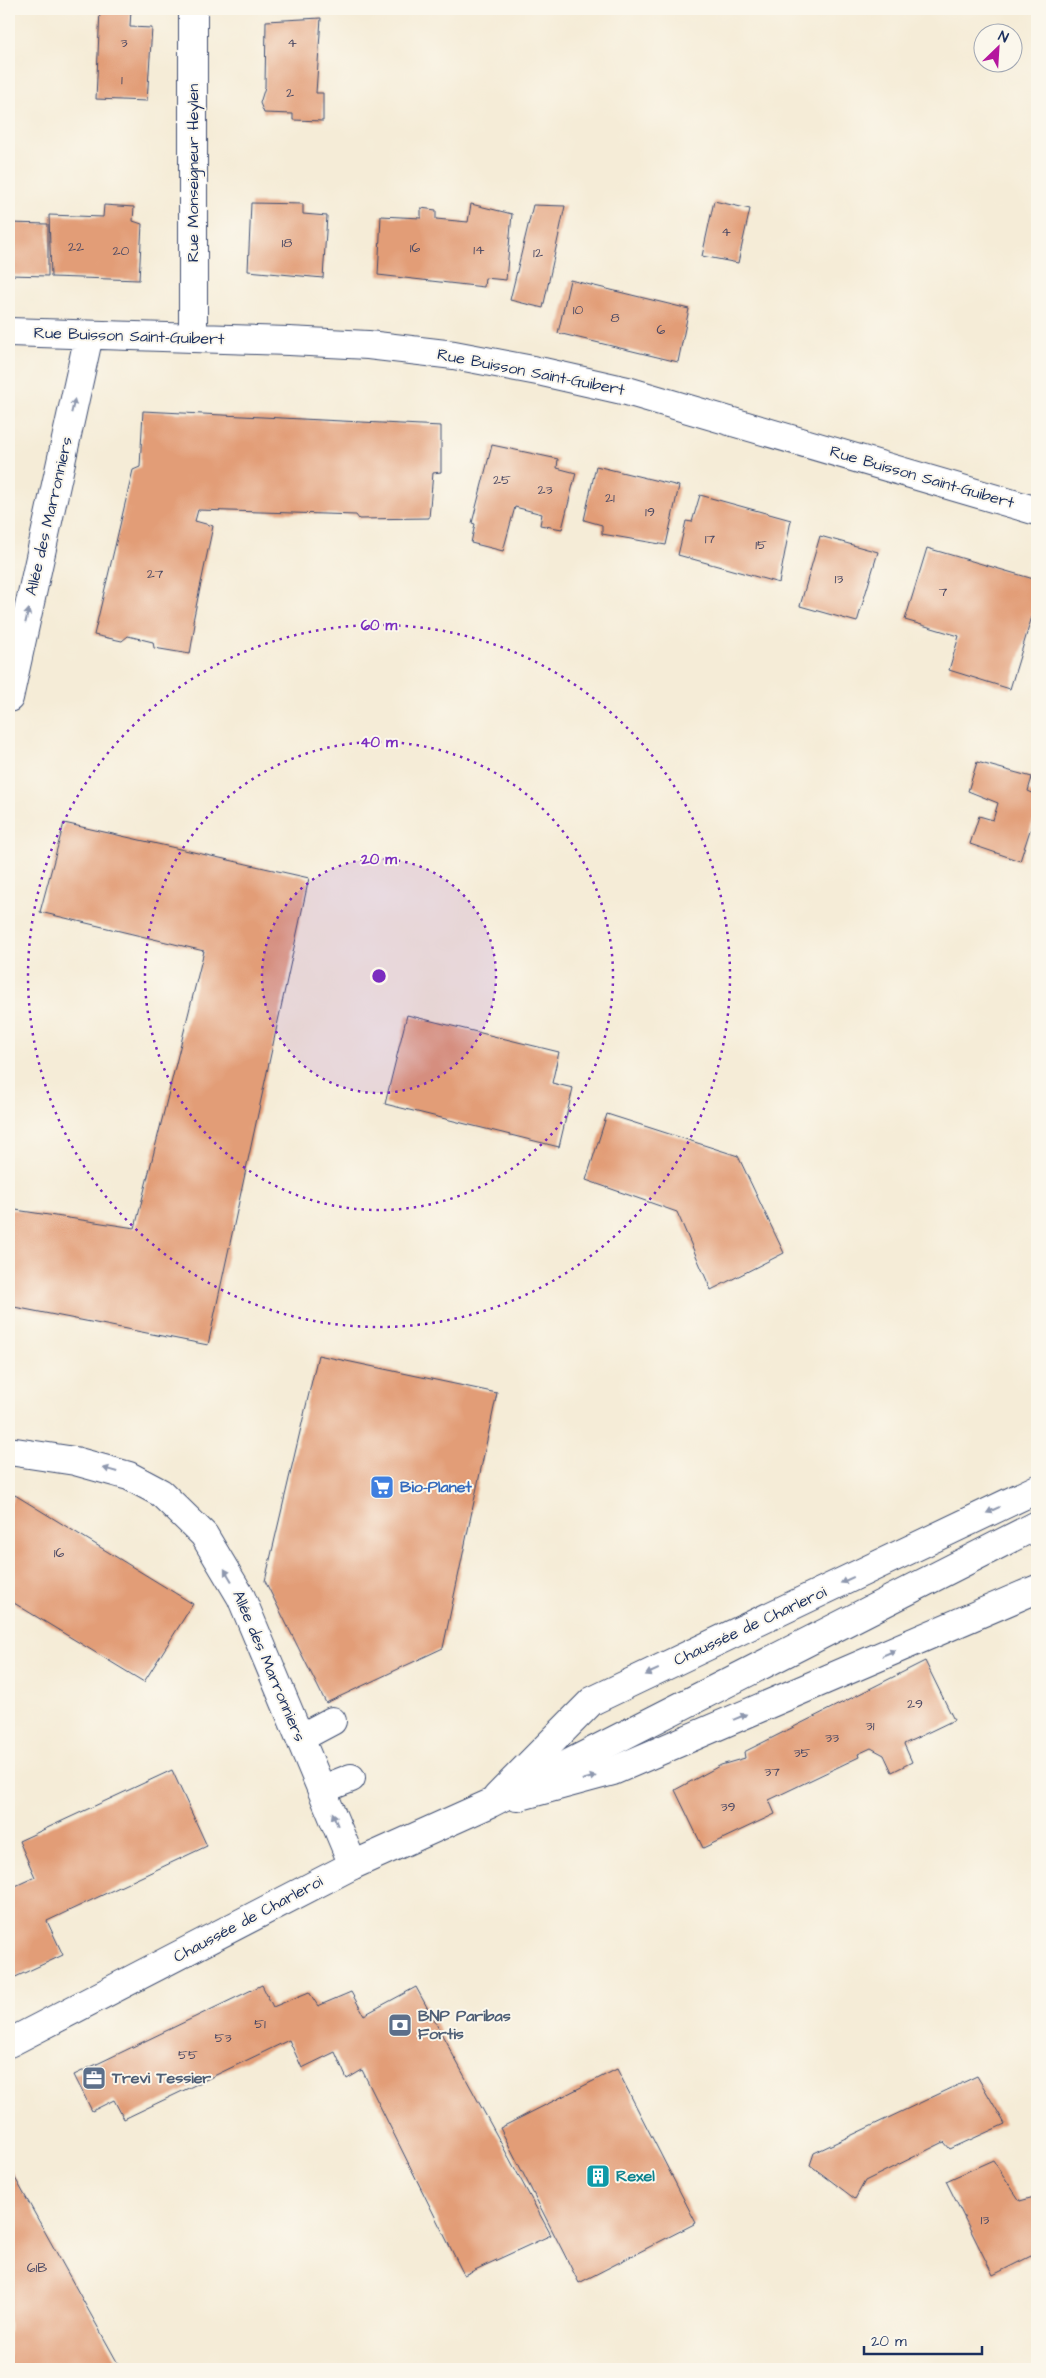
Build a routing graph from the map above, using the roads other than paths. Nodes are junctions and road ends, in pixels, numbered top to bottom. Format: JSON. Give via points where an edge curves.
{"nodes":[{"id":1,"x":193,"y":9,"type":"edge"},
{"id":2,"x":9,"y":332,"type":"edge"},
{"id":3,"x":89,"y":335,"type":"junction"},
{"id":4,"x":193,"y":338,"type":"junction"},
{"id":5,"x":1037,"y":511,"type":"edge"},
{"id":6,"x":9,"y":698,"type":"edge"},
{"id":7,"x":9,"y":1451,"type":"edge"},
{"id":8,"x":1037,"y":1489,"type":"edge"},
{"id":9,"x":1037,"y":1525,"type":"edge"},
{"id":10,"x":1037,"y":1589,"type":"edge"},
{"id":11,"x":332,"y":1722,"type":"dead end"},
{"id":12,"x":300,"y":1738,"type":"junction"},
{"id":13,"x":352,"y":1778,"type":"dead end"},
{"id":14,"x":323,"y":1789,"type":"junction"},
{"id":15,"x":491,"y":1803,"type":"junction"},
{"id":16,"x":353,"y":1865,"type":"junction"},
{"id":17,"x":9,"y":2043,"type":"edge"}],
"edges":[{"from":1,"to":4,"type":"street","name":"Rue Monseigneur Heylen"},
{"from":2,"to":3,"type":"street","name":"Rue Buisson Saint-Guibert"},
{"from":3,"to":4,"type":"street","name":"Rue Buisson Saint-Guibert"},
{"from":6,"to":3,"type":"street","name":"Allée des Marronniers","one_way":true},
{"from":4,"to":5,"type":"street","name":"Rue Buisson Saint-Guibert","via":[[368,345],[454,355],[543,372],[627,391]]},
{"from":12,"to":7,"type":"street","name":"Allée des Marronniers","one_way":true,"via":[[241,1597],[204,1535],[161,1493],[129,1476],[75,1461]]},
{"from":8,"to":15,"type":"street","name":"Chaussée de Charleroi","one_way":true,"via":[[592,1701]]},
{"from":9,"to":15,"type":"street","name":"Chaussée de Charleroi"},
{"from":15,"to":10,"type":"street","name":"Chaussée de Charleroi","one_way":true,"via":[[613,1771]]},
{"from":11,"to":12,"type":"street"},
{"from":12,"to":14,"type":"street","name":"Allée des Marronniers"},
{"from":13,"to":14,"type":"street"},
{"from":16,"to":14,"type":"street","name":"Allée des Marronniers","one_way":true},
{"from":15,"to":16,"type":"street","name":"Chaussée de Charleroi"},
{"from":16,"to":17,"type":"street","name":"Chaussée de Charleroi"}]}
